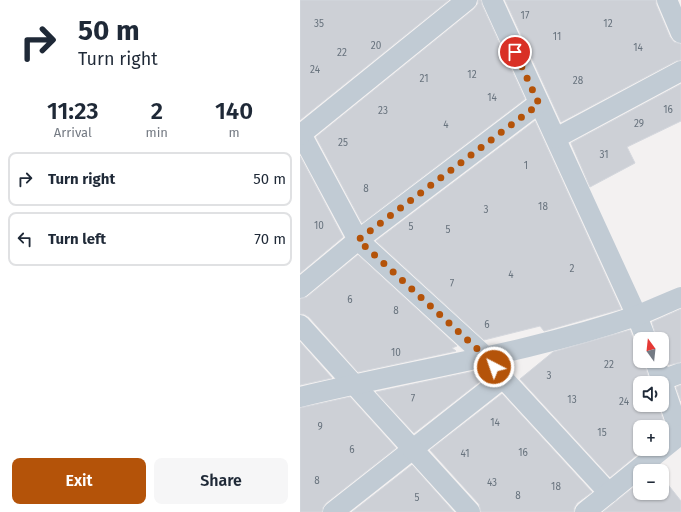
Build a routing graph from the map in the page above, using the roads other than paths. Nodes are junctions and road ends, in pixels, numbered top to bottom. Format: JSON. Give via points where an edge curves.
{"nodes":[{"id":1,"x":467,"y":0,"type":"edge"},
{"id":2,"x":492,"y":0,"type":"edge"},
{"id":3,"x":667,"y":0,"type":"edge"},
{"id":4,"x":681,"y":33,"type":"edge"},
{"id":5,"x":681,"y":71,"type":"edge"},
{"id":6,"x":539,"y":104,"type":"junction"},
{"id":7,"x":300,"y":134,"type":"edge"},
{"id":8,"x":556,"y":138,"type":"junction"},
{"id":9,"x":358,"y":240,"type":"junction"},
{"id":10,"x":300,"y":288,"type":"edge"},
{"id":11,"x":681,"y":297,"type":"edge"},
{"id":12,"x":637,"y":316,"type":"junction"},
{"id":13,"x":300,"y":325,"type":"edge"},
{"id":14,"x":643,"y":332,"type":"edge"},
{"id":15,"x":485,"y":356,"type":"junction"},
{"id":16,"x":681,"y":373,"type":"edge"},
{"id":17,"x":669,"y":377,"type":"edge"},
{"id":18,"x":503,"y":378,"type":"junction"},
{"id":19,"x":353,"y":384,"type":"junction"},
{"id":20,"x":300,"y":397,"type":"edge"},
{"id":21,"x":669,"y":402,"type":"edge"},
{"id":22,"x":680,"y":436,"type":"edge"},
{"id":23,"x":412,"y":451,"type":"junction"},
{"id":24,"x":609,"y":493,"type":"junction"},
{"id":25,"x":333,"y":512,"type":"edge"},
{"id":26,"x":470,"y":512,"type":"edge"},
{"id":27,"x":585,"y":512,"type":"edge"}],
"edges":[{"from":1,"to":7,"type":"street"},
{"from":2,"to":6,"type":"street"},
{"from":3,"to":4,"type":"street"},
{"from":5,"to":8,"type":"street"},
{"from":6,"to":8,"type":"street"},
{"from":6,"to":9,"type":"street"},
{"from":7,"to":9,"type":"street"},
{"from":8,"to":12,"type":"street"},
{"from":9,"to":10,"type":"street"},
{"from":9,"to":15,"type":"street"},
{"from":11,"to":12,"type":"street"},
{"from":12,"to":14,"type":"street"},
{"from":12,"to":15,"type":"street","via":[[566,337]]},
{"from":13,"to":19,"type":"street"},
{"from":15,"to":18,"type":"street"},
{"from":15,"to":19,"type":"street"},
{"from":16,"to":17,"type":"street"},
{"from":18,"to":23,"type":"street"},
{"from":18,"to":24,"type":"street"},
{"from":19,"to":20,"type":"street"},
{"from":19,"to":23,"type":"street"},
{"from":21,"to":22,"type":"street"},
{"from":22,"to":24,"type":"street"},
{"from":23,"to":25,"type":"street"},
{"from":23,"to":26,"type":"street"},
{"from":24,"to":27,"type":"street"}]}
